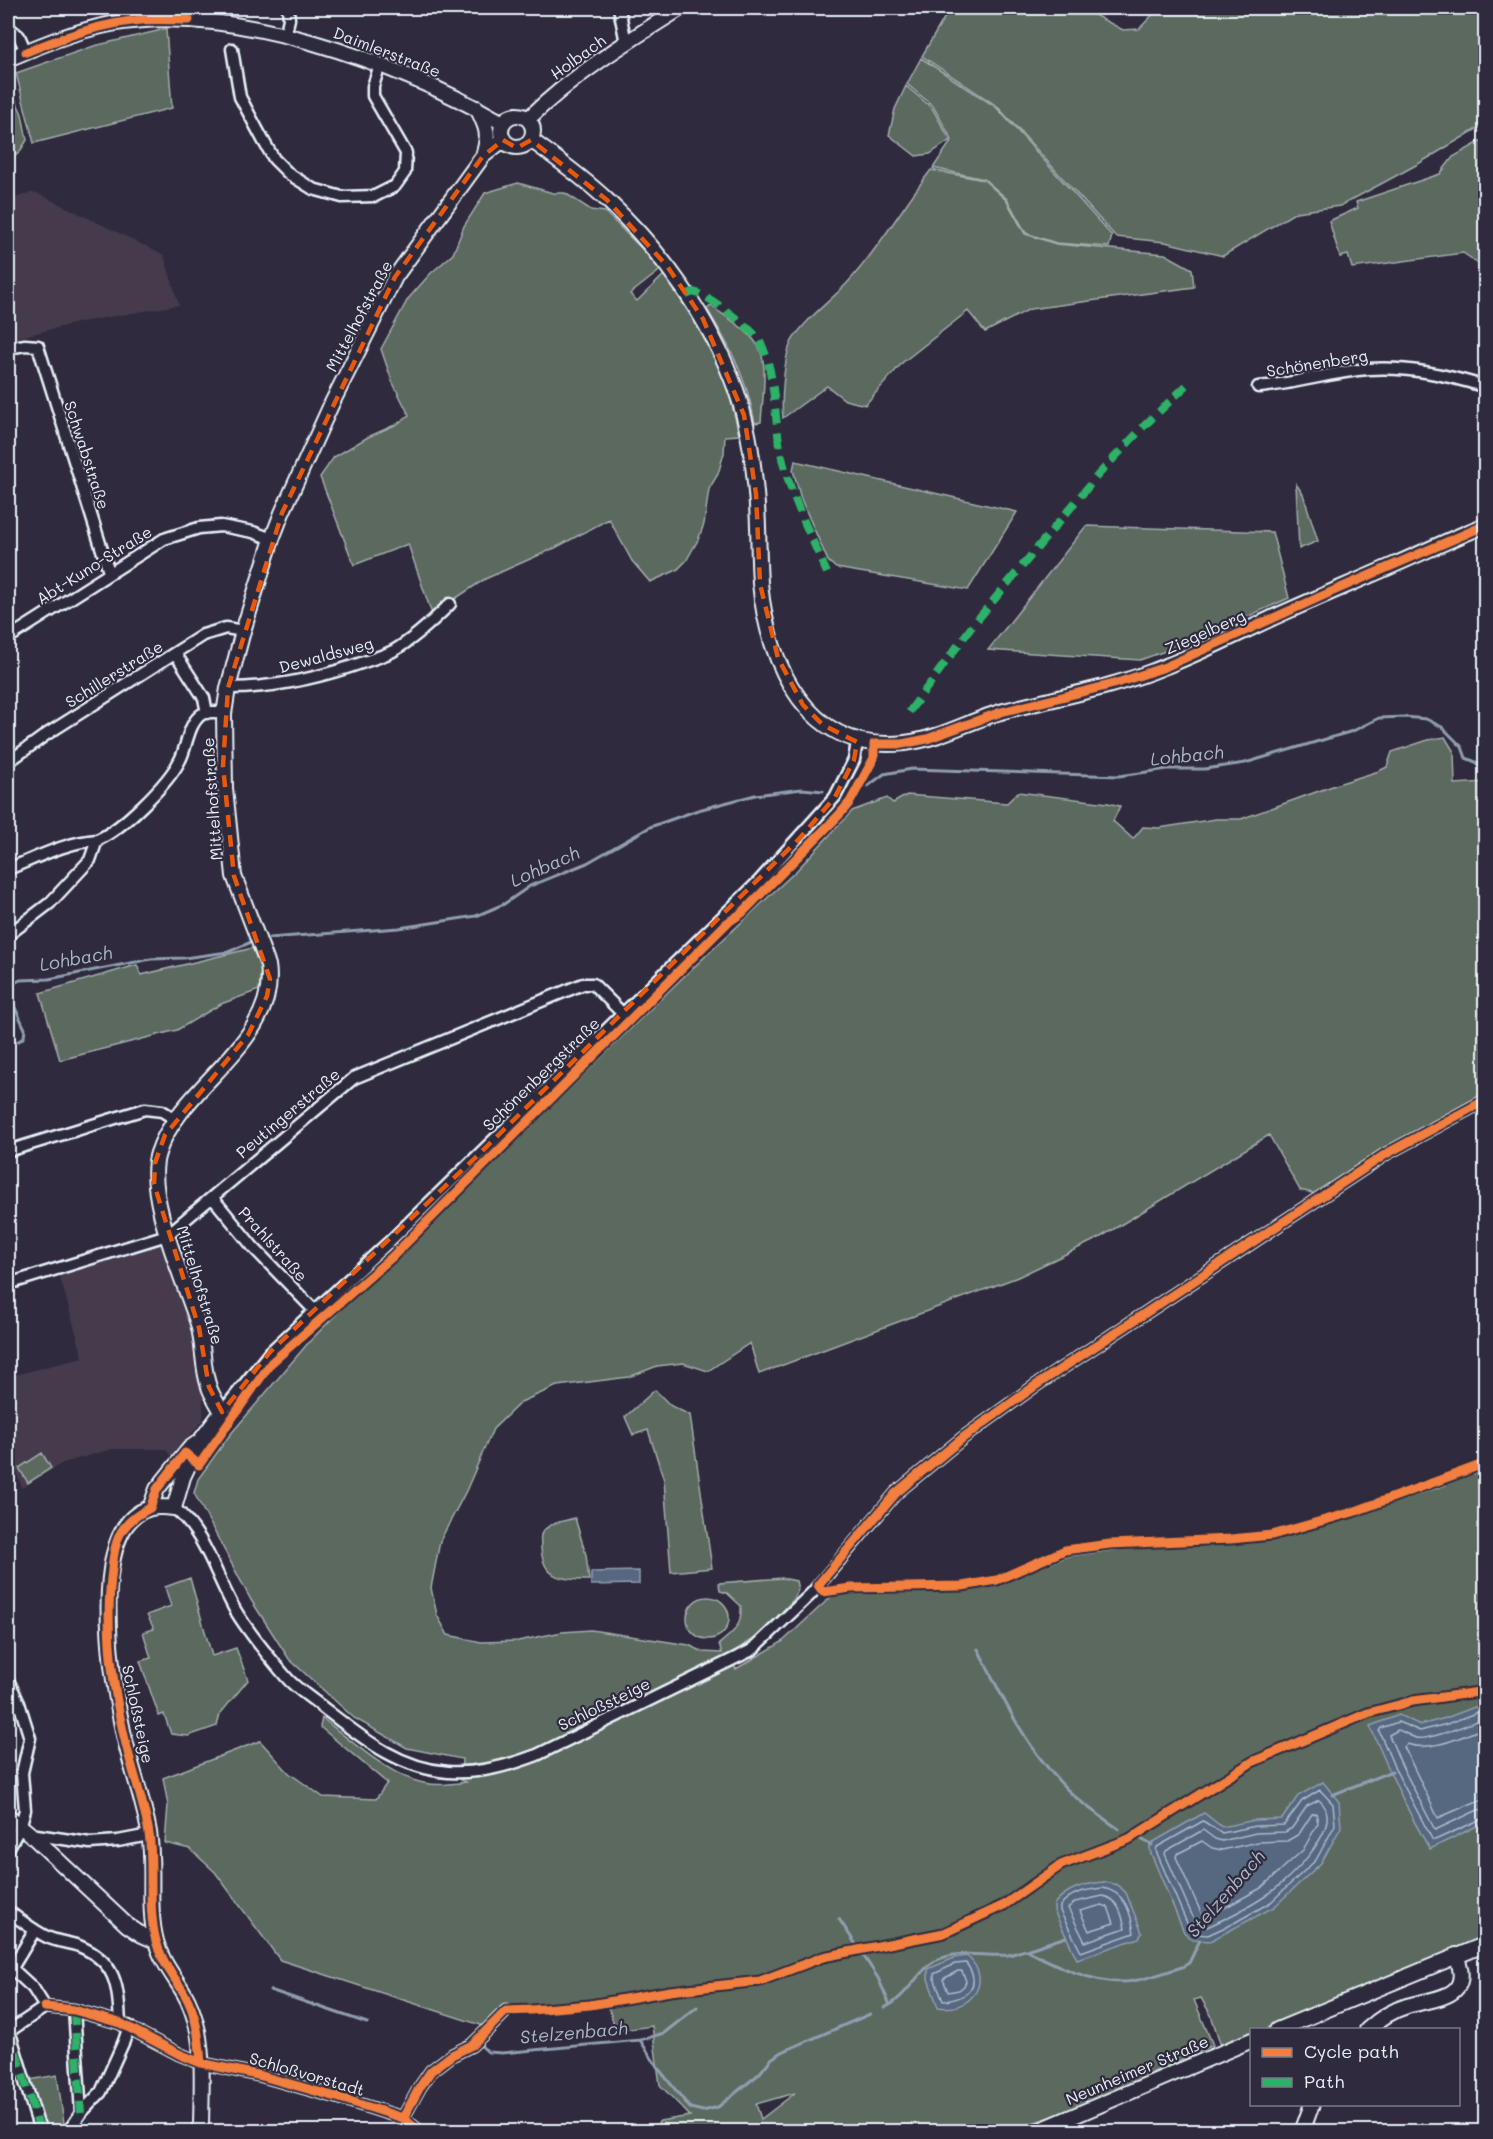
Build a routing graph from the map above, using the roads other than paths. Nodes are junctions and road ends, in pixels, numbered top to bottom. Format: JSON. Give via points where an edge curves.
{"nodes":[{"id":1,"x":288,"y":8,"type":"edge"},
{"id":2,"x":619,"y":8,"type":"edge"},
{"id":3,"x":681,"y":8,"type":"edge"},
{"id":4,"x":8,"y":27,"type":"edge"},
{"id":5,"x":285,"y":36,"type":"junction"},
{"id":6,"x":626,"y":43,"type":"junction"},
{"id":7,"x":232,"y":49,"type":"dead end"},
{"id":8,"x":26,"y":52,"type":"junction"},
{"id":9,"x":8,"y":59,"type":"edge"},
{"id":10,"x":380,"y":65,"type":"junction"},
{"id":11,"x":477,"y":108,"type":"junction"},
{"id":12,"x":528,"y":119,"type":"junction"},
{"id":13,"x":503,"y":123,"type":"junction"},
{"id":14,"x":503,"y":140,"type":"junction"},
{"id":15,"x":531,"y":140,"type":"junction"},
{"id":16,"x":483,"y":156,"type":"junction"},
{"id":17,"x":8,"y":348,"type":"edge"},
{"id":18,"x":1258,"y":387,"type":"dead end"},
{"id":19,"x":1485,"y":387,"type":"edge"},
{"id":20,"x":1485,"y":525,"type":"edge"},
{"id":21,"x":272,"y":539,"type":"junction"},
{"id":22,"x":109,"y":572,"type":"junction"},
{"id":23,"x":450,"y":604,"type":"dead end"},
{"id":24,"x":243,"y":631,"type":"junction"},
{"id":25,"x":8,"y":638,"type":"edge"},
{"id":26,"x":175,"y":653,"type":"junction"},
{"id":27,"x":228,"y":688,"type":"junction"},
{"id":28,"x":207,"y":713,"type":"junction"},
{"id":29,"x":225,"y":713,"type":"junction"},
{"id":30,"x":857,"y":742,"type":"junction"},
{"id":31,"x":8,"y":762,"type":"edge"},
{"id":32,"x":97,"y":840,"type":"junction"},
{"id":33,"x":8,"y":869,"type":"edge"},
{"id":34,"x":8,"y":935,"type":"edge"},
{"id":35,"x":624,"y":1015,"type":"junction"},
{"id":36,"x":1485,"y":1100,"type":"edge"},
{"id":37,"x":175,"y":1119,"type":"junction"},
{"id":38,"x":8,"y":1151,"type":"edge"},
{"id":39,"x":212,"y":1197,"type":"junction"},
{"id":40,"x":167,"y":1235,"type":"junction"},
{"id":41,"x":8,"y":1284,"type":"edge"},
{"id":42,"x":314,"y":1310,"type":"junction"},
{"id":43,"x":222,"y":1412,"type":"junction"},
{"id":44,"x":200,"y":1441,"type":"junction"},
{"id":45,"x":150,"y":1508,"type":"junction"},
{"id":46,"x":174,"y":1508,"type":"junction"},
{"id":47,"x":8,"y":1680,"type":"edge"},
{"id":48,"x":8,"y":1816,"type":"edge"},
{"id":49,"x":25,"y":1830,"type":"junction"},
{"id":50,"x":149,"y":1835,"type":"junction"},
{"id":51,"x":8,"y":1849,"type":"edge"},
{"id":52,"x":8,"y":1911,"type":"edge"},
{"id":53,"x":35,"y":1930,"type":"junction"},
{"id":54,"x":156,"y":1941,"type":"junction"},
{"id":55,"x":1485,"y":1944,"type":"edge"},
{"id":56,"x":1456,"y":1955,"type":"junction"},
{"id":57,"x":10,"y":1966,"type":"edge"},
{"id":58,"x":45,"y":2007,"type":"junction"},
{"id":59,"x":74,"y":2010,"type":"junction"},
{"id":60,"x":506,"y":2011,"type":"dead end"},
{"id":61,"x":124,"y":2024,"type":"junction"},
{"id":62,"x":1282,"y":2028,"type":"edge"},
{"id":63,"x":1370,"y":2028,"type":"edge"},
{"id":64,"x":8,"y":2031,"type":"edge"},
{"id":65,"x":1250,"y":2040,"type":"edge"},
{"id":66,"x":201,"y":2063,"type":"junction"},
{"id":67,"x":1311,"y":2106,"type":"edge"},
{"id":68,"x":81,"y":2113,"type":"junction"},
{"id":69,"x":403,"y":2118,"type":"junction"},
{"id":70,"x":42,"y":2132,"type":"edge"},
{"id":71,"x":68,"y":2132,"type":"edge"},
{"id":72,"x":201,"y":2132,"type":"edge"},
{"id":73,"x":420,"y":2132,"type":"edge"},
{"id":74,"x":1036,"y":2132,"type":"edge"},
{"id":75,"x":1302,"y":2132,"type":"edge"}],
"edges":[{"from":1,"to":5,"type":"street"},
{"from":2,"to":6,"type":"street"},
{"from":3,"to":6,"type":"street","name":"Holbach"},
{"from":4,"to":8,"type":"street","via":[[19,36]]},
{"from":5,"to":8,"type":"street","name":"Daimlerstraße","via":[[204,22],[143,20],[68,35]]},
{"from":5,"to":10,"type":"street","name":"Daimlerstraße"},
{"from":6,"to":12,"type":"street","name":"Holbach","via":[[545,102]]},
{"from":7,"to":10,"type":"street","via":[[240,97],[274,159],[313,189],[342,197],[375,195],[395,186],[405,172],[406,153],[373,96]]},
{"from":8,"to":9,"type":"street","name":"Daimlerstraße"},
{"from":10,"to":11,"type":"street","name":"Daimlerstraße"},
{"from":11,"to":13,"type":"street","name":"Daimlerstraße"},
{"from":11,"to":16,"type":"street","name":"Mittelhofstraße","via":[[488,134]]},
{"from":12,"to":13,"type":"street","via":[[515,115]]},
{"from":12,"to":15,"type":"street","via":[[534,130]]},
{"from":13,"to":14,"type":"street"},
{"from":14,"to":15,"type":"street","via":[[517,148]]},
{"from":14,"to":16,"type":"street","name":"Mittelhofstraße"},
{"from":15,"to":30,"type":"street","via":[[607,200],[668,266],[703,319],[744,415],[756,494],[760,584],[778,658],[803,705],[823,725]]},
{"from":16,"to":21,"type":"street","name":"Mittelhofstraße","via":[[394,277]]},
{"from":17,"to":22,"type":"street","name":"Schwabstraße","via":[[38,346]]},
{"from":18,"to":19,"type":"street","name":"Schönenberg","via":[[1367,369],[1403,368]]},
{"from":20,"to":30,"type":"street","name":"Ziegelberg","via":[[1165,667],[1001,712],[927,739],[902,744]]},
{"from":21,"to":22,"type":"street","name":"Abt-Kuno-Straße","via":[[221,526],[199,528],[164,539]]},
{"from":21,"to":24,"type":"street","name":"Mittelhofstraße"},
{"from":22,"to":25,"type":"street","name":"Abt-Kuno-Straße"},
{"from":23,"to":27,"type":"street","name":"Dewaldsweg","via":[[393,651],[345,669],[290,682]]},
{"from":24,"to":26,"type":"street","name":"Schillerstraße","via":[[215,630]]},
{"from":24,"to":27,"type":"street","name":"Mittelhofstraße"},
{"from":26,"to":28,"type":"street","via":[[204,699]]},
{"from":26,"to":31,"type":"street","name":"Schillerstraße"},
{"from":27,"to":29,"type":"street","name":"Mittelhofstraße"},
{"from":28,"to":29,"type":"street"},
{"from":28,"to":32,"type":"street","via":[[196,720],[180,760],[161,788],[110,835]]},
{"from":29,"to":37,"type":"street","name":"Mittelhofstraße","via":[[223,766],[234,876],[270,978],[267,996],[248,1035]]},
{"from":30,"to":35,"type":"street","name":"Schönenbergstraße","via":[[854,760],[835,798],[759,881]]},
{"from":32,"to":33,"type":"street","via":[[66,846]]},
{"from":32,"to":34,"type":"street","via":[[90,860],[50,903]]},
{"from":35,"to":39,"type":"street","name":"Peutingerstraße","via":[[593,984],[583,984],[354,1078]]},
{"from":35,"to":42,"type":"street","name":"Schönenbergstraße"},
{"from":36,"to":46,"type":"street","name":"Schloßsteige","via":[[1386,1154],[964,1437],[896,1493],[811,1594],[752,1650],[537,1755],[504,1767],[449,1772],[411,1765],[383,1752],[287,1679],[235,1609],[187,1518]]},
{"from":37,"to":38,"type":"street","via":[[145,1109]]},
{"from":37,"to":40,"type":"street","name":"Mittelhofstraße","via":[[154,1163],[154,1184]]},
{"from":39,"to":40,"type":"street","name":"Peutingerstraße"},
{"from":39,"to":42,"type":"street","name":"Prahlstraße","via":[[253,1247]]},
{"from":40,"to":41,"type":"street","name":"Peutingerstraße"},
{"from":40,"to":43,"type":"street","name":"Mittelhofstraße","via":[[199,1328],[209,1387]]},
{"from":42,"to":43,"type":"street","name":"Schönenbergstraße","via":[[270,1352]]},
{"from":43,"to":44,"type":"street"},
{"from":44,"to":45,"type":"street","via":[[157,1489]]},
{"from":44,"to":46,"type":"street"},
{"from":45,"to":46,"type":"street"},
{"from":45,"to":50,"type":"street","name":"Schloßsteige","via":[[137,1514],[120,1534],[109,1592],[113,1676]]},
{"from":47,"to":49,"type":"street","via":[[30,1738],[22,1773]]},
{"from":48,"to":49,"type":"street"},
{"from":49,"to":50,"type":"street","via":[[90,1843]]},
{"from":49,"to":51,"type":"street"},
{"from":49,"to":54,"type":"street","via":[[127,1925]]},
{"from":50,"to":54,"type":"street","name":"Schloßsteige"},
{"from":52,"to":53,"type":"street"},
{"from":53,"to":57,"type":"street"},
{"from":53,"to":61,"type":"street","via":[[80,1947],[111,1971]]},
{"from":54,"to":66,"type":"street","name":"Schloßsteige","via":[[194,2015]]},
{"from":55,"to":56,"type":"street"},
{"from":56,"to":62,"type":"street"},
{"from":56,"to":63,"type":"street","via":[[1462,1971],[1458,1988],[1440,1998],[1389,2014]]},
{"from":57,"to":58,"type":"street","via":[[33,1988]]},
{"from":58,"to":59,"type":"street","name":"Schloßvorstadt"},
{"from":58,"to":64,"type":"street"},
{"from":59,"to":61,"type":"street","name":"Schloßvorstadt"},
{"from":59,"to":68,"type":"street"},
{"from":60,"to":69,"type":"street","via":[[477,2042],[431,2071]]},
{"from":61,"to":66,"type":"street","name":"Schloßvorstadt"},
{"from":61,"to":68,"type":"street","via":[[124,2041],[100,2092]]},
{"from":64,"to":70,"type":"street"},
{"from":65,"to":74,"type":"street","name":"Neunheimer Straße"},
{"from":66,"to":69,"type":"street","name":"Schloßvorstadt","via":[[262,2076]]},
{"from":66,"to":72,"type":"street","name":"Schloßsteige"},
{"from":67,"to":75,"type":"street"},
{"from":68,"to":71,"type":"street"},
{"from":69,"to":73,"type":"street","name":"Schloßvorstadt"}]}
